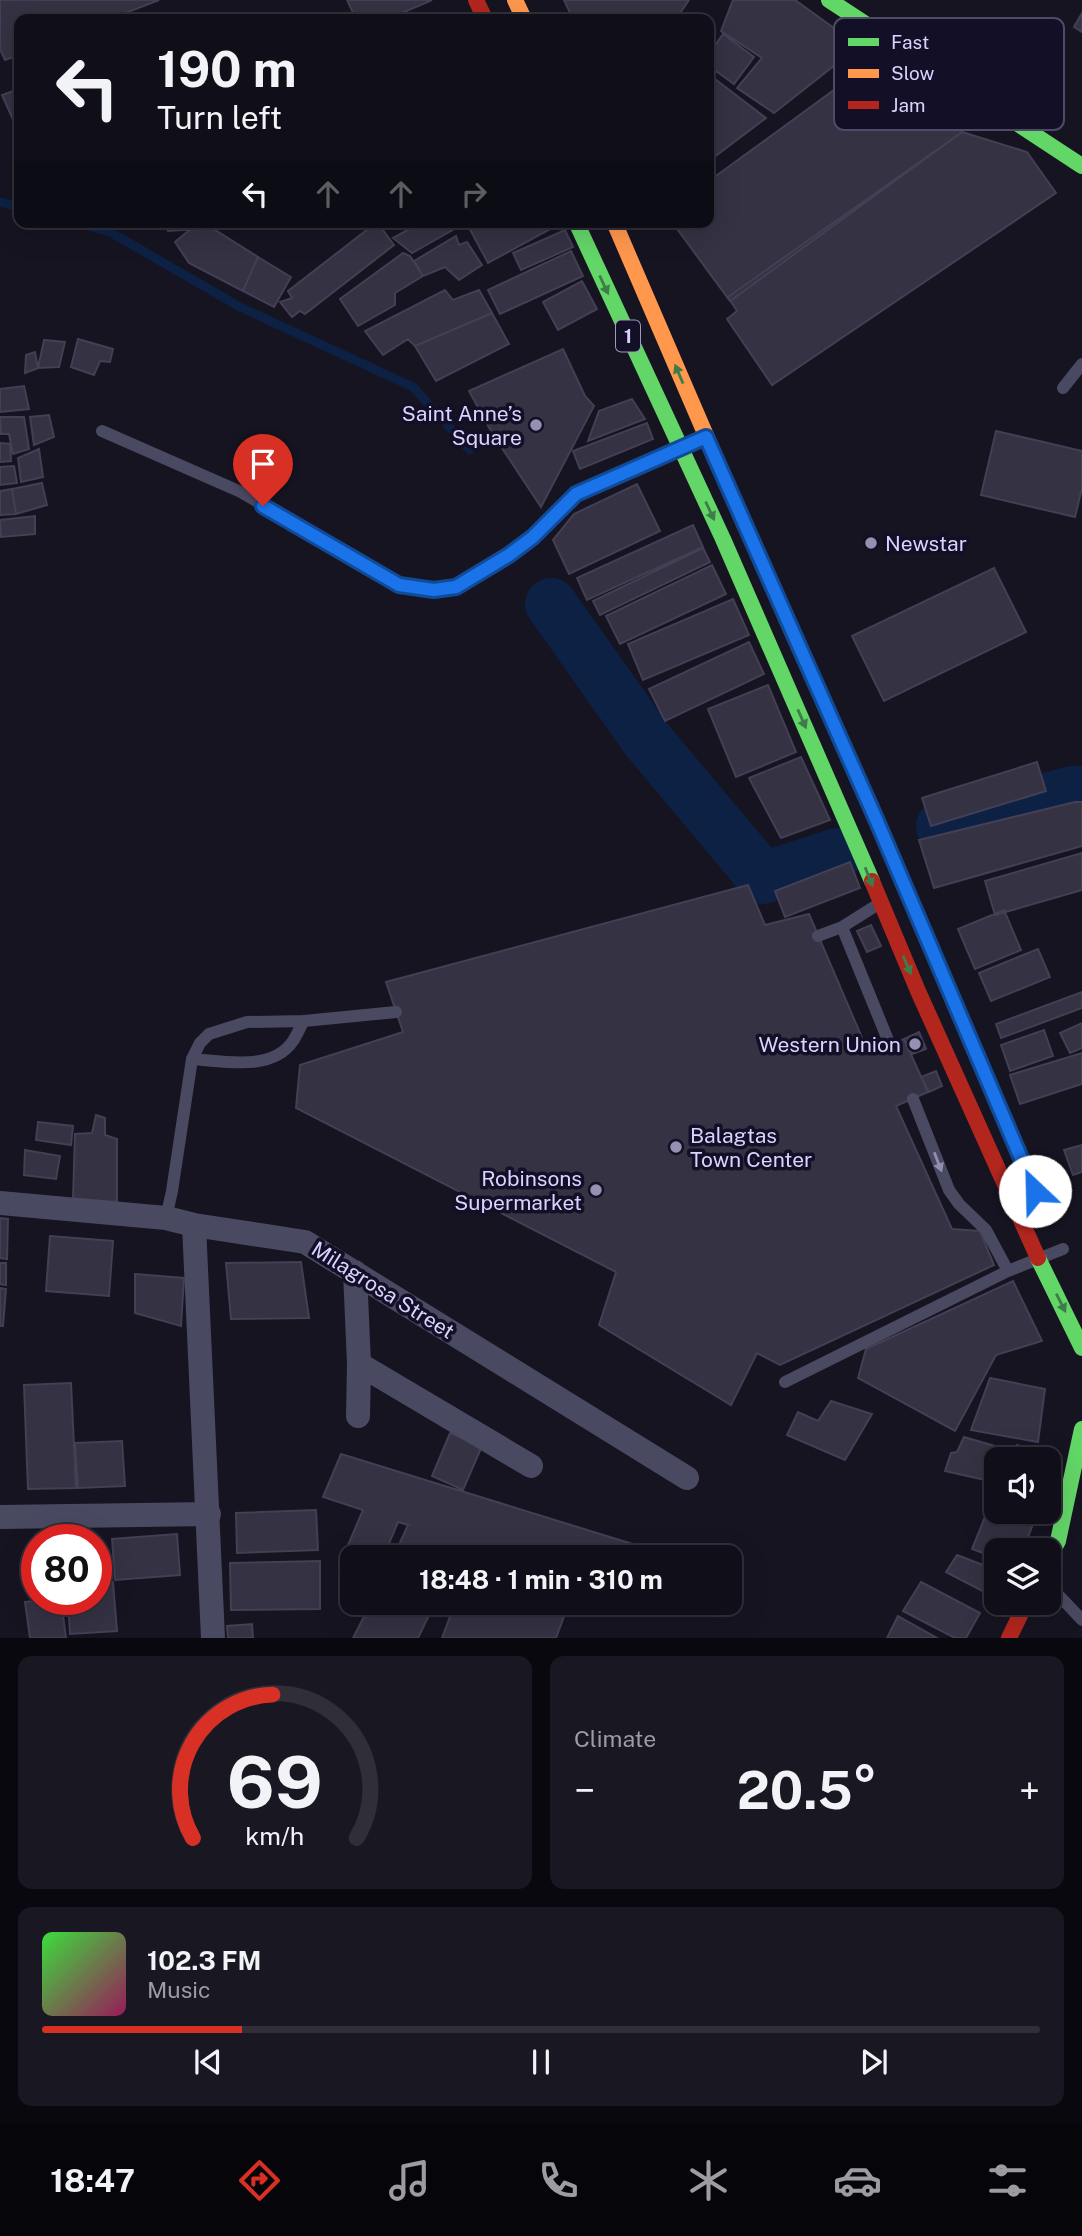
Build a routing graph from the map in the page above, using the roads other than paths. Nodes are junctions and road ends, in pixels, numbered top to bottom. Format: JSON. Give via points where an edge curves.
{"nodes":[{"id":1,"x":829,"y":0,"type":"edge"},
{"id":2,"x":856,"y":18,"type":"edge"},
{"id":3,"x":1027,"y":130,"type":"edge"},
{"id":4,"x":1082,"y":166,"type":"edge"},
{"id":5,"x":579,"y":228,"type":"edge"},
{"id":6,"x":617,"y":228,"type":"edge"},
{"id":7,"x":1082,"y":364,"type":"edge"},
{"id":8,"x":1063,"y":388,"type":"dead end"},
{"id":9,"x":102,"y":431,"type":"dead end"},
{"id":10,"x":706,"y":437,"type":"junction"},
{"id":11,"x":680,"y":449,"type":"junction"},
{"id":12,"x":754,"y":546,"type":"dead end"},
{"id":13,"x":776,"y":597,"type":"dead end"},
{"id":14,"x":905,"y":889,"type":"junction"},
{"id":15,"x":880,"y":902,"type":"junction"},
{"id":16,"x":842,"y":927,"type":"junction"},
{"id":17,"x":818,"y":936,"type":"dead end"},
{"id":18,"x":396,"y":1012,"type":"dead end"},
{"id":19,"x":304,"y":1021,"type":"junction"},
{"id":20,"x":890,"y":1045,"type":"dead end"},
{"id":21,"x":192,"y":1059,"type":"junction"},
{"id":22,"x":913,"y":1098,"type":"dead end"},
{"id":23,"x":1010,"y":1133,"type":"dead end"},
{"id":24,"x":0,"y":1203,"type":"edge"},
{"id":25,"x":166,"y":1218,"type":"junction"},
{"id":26,"x":194,"y":1225,"type":"junction"},
{"id":27,"x":1062,"y":1249,"type":"dead end"},
{"id":28,"x":1038,"y":1258,"type":"junction"},
{"id":29,"x":1008,"y":1271,"type":"junction"},
{"id":30,"x":355,"y":1272,"type":"junction"},
{"id":31,"x":1082,"y":1348,"type":"edge"},
{"id":32,"x":359,"y":1364,"type":"junction"},
{"id":33,"x":785,"y":1382,"type":"dead end"},
{"id":34,"x":358,"y":1416,"type":"dead end"},
{"id":35,"x":1082,"y":1429,"type":"edge"},
{"id":36,"x":531,"y":1466,"type":"dead end"},
{"id":37,"x":687,"y":1478,"type":"dead end"},
{"id":38,"x":209,"y":1514,"type":"junction"},
{"id":39,"x":0,"y":1517,"type":"edge"},
{"id":40,"x":1059,"y":1538,"type":"edge"},
{"id":41,"x":1061,"y":1598,"type":"edge"},
{"id":42,"x":1020,"y":1615,"type":"edge"},
{"id":43,"x":1082,"y":1620,"type":"edge"},
{"id":44,"x":213,"y":1637,"type":"edge"},
{"id":45,"x":1009,"y":1637,"type":"edge"}],
"edges":[{"from":1,"to":2,"type":"main road"},
{"from":3,"to":4,"type":"main road"},
{"from":5,"to":11,"type":"main road","number":"1","one_way":true},
{"from":10,"to":6,"type":"main road","number":"1","one_way":true},
{"from":7,"to":8,"type":"lane"},
{"from":9,"to":11,"type":"lane","via":[[241,492],[399,585],[434,590],[456,587],[509,555],[576,494]]},
{"from":10,"to":11,"type":"lane"},
{"from":10,"to":12,"type":"main road","number":"1"},
{"from":11,"to":15,"type":"main road","number":"1","one_way":true},
{"from":13,"to":14,"type":"main road"},
{"from":14,"to":15,"type":"lane"},
{"from":14,"to":23,"type":"main road"},
{"from":15,"to":16,"type":"lane"},
{"from":15,"to":28,"type":"main road","number":"1","one_way":true},
{"from":16,"to":17,"type":"lane"},
{"from":16,"to":20,"type":"lane"},
{"from":18,"to":19,"type":"lane"},
{"from":19,"to":21,"type":"lane","via":[[226,1027],[209,1034]]},
{"from":19,"to":21,"type":"lane","via":[[292,1043],[264,1061]]},
{"from":21,"to":25,"type":"lane"},
{"from":22,"to":29,"type":"lane","one_way":true,"via":[[949,1190],[986,1230]]},
{"from":24,"to":25,"type":"street","name":"Milagrosa Street"},
{"from":25,"to":26,"type":"street","name":"Milagrosa Street"},
{"from":26,"to":30,"type":"street","name":"Milagrosa Street","via":[[305,1242]]},
{"from":26,"to":38,"type":"street"},
{"from":27,"to":28,"type":"lane"},
{"from":28,"to":29,"type":"lane"},
{"from":28,"to":31,"type":"main road","number":"1","one_way":true},
{"from":29,"to":33,"type":"lane"},
{"from":30,"to":32,"type":"street"},
{"from":30,"to":37,"type":"street","name":"Milagrosa Street"},
{"from":32,"to":34,"type":"street"},
{"from":32,"to":36,"type":"street"},
{"from":35,"to":40,"type":"main road"},
{"from":38,"to":39,"type":"street"},
{"from":38,"to":44,"type":"street"},
{"from":41,"to":43,"type":"lane"},
{"from":42,"to":45,"type":"main road"}]}
